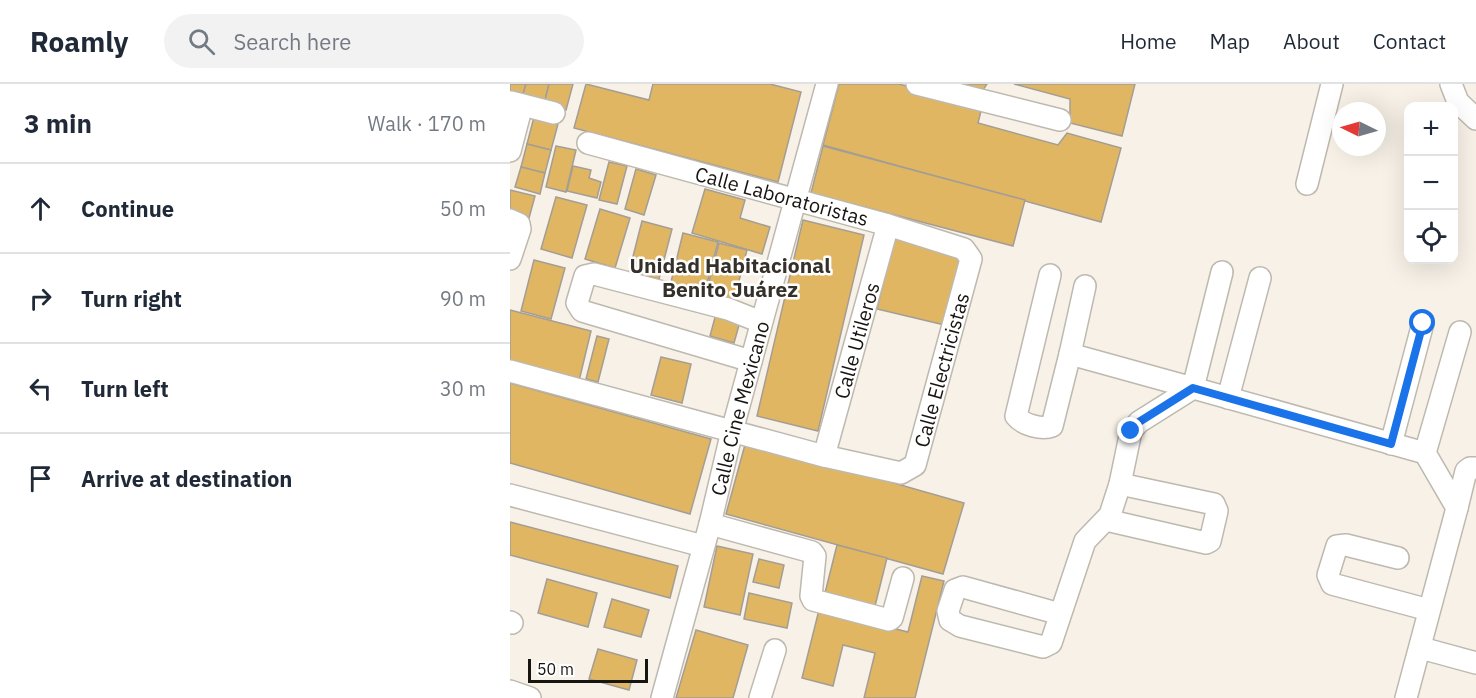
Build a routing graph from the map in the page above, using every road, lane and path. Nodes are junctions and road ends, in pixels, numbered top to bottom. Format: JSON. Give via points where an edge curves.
{"nodes":[{"id":1,"x":917,"y":84,"type":"edge"},
{"id":2,"x":1332,"y":84,"type":"edge"},
{"id":3,"x":1451,"y":84,"type":"edge"},
{"id":4,"x":824,"y":85,"type":"edge"},
{"id":5,"x":516,"y":104,"type":"edge"},
{"id":6,"x":554,"y":113,"type":"dead end"},
{"id":7,"x":1476,"y":119,"type":"edge"},
{"id":8,"x":1060,"y":120,"type":"dead end"},
{"id":9,"x":588,"y":143,"type":"dead end"},
{"id":10,"x":510,"y":152,"type":"edge"},
{"id":11,"x":1307,"y":184,"type":"dead end"},
{"id":12,"x":796,"y":201,"type":"junction"},
{"id":13,"x":510,"y":220,"type":"edge"},
{"id":14,"x":888,"y":225,"type":"junction"},
{"id":15,"x":510,"y":259,"type":"edge"},
{"id":16,"x":971,"y":259,"type":"joint"},
{"id":17,"x":1222,"y":272,"type":"dead end"},
{"id":18,"x":1050,"y":275,"type":"dead end"},
{"id":19,"x":1260,"y":278,"type":"dead end"},
{"id":20,"x":1085,"y":286,"type":"dead end"},
{"id":21,"x":762,"y":322,"type":"junction"},
{"id":22,"x":1423,"y":323,"type":"dead end"},
{"id":23,"x":1460,"y":332,"type":"dead end"},
{"id":24,"x":1070,"y":354,"type":"junction"},
{"id":25,"x":752,"y":361,"type":"junction"},
{"id":26,"x":510,"y":371,"type":"edge"},
{"id":27,"x":1193,"y":388,"type":"junction"},
{"id":28,"x":1228,"y":398,"type":"junction"},
{"id":29,"x":732,"y":431,"type":"junction"},
{"id":30,"x":1391,"y":444,"type":"junction"},
{"id":31,"x":1425,"y":453,"type":"junction"},
{"id":32,"x":824,"y":456,"type":"junction"},
{"id":33,"x":1476,"y":468,"type":"edge"},
{"id":34,"x":1120,"y":484,"type":"junction"},
{"id":35,"x":510,"y":495,"type":"edge"},
{"id":36,"x":1464,"y":506,"type":"edge"},
{"id":37,"x":1106,"y":520,"type":"junction"},
{"id":38,"x":710,"y":524,"type":"junction"},
{"id":39,"x":703,"y":546,"type":"junction"},
{"id":40,"x":1398,"y":558,"type":"dead end"},
{"id":41,"x":903,"y":578,"type":"dead end"},
{"id":42,"x":1429,"y":610,"type":"junction"},
{"id":43,"x":1060,"y":614,"type":"junction"},
{"id":44,"x":1421,"y":648,"type":"junction"},
{"id":45,"x":775,"y":650,"type":"dead end"},
{"id":46,"x":1476,"y":663,"type":"edge"},
{"id":47,"x":510,"y":691,"type":"edge"},
{"id":48,"x":530,"y":698,"type":"edge"},
{"id":49,"x":662,"y":698,"type":"edge"},
{"id":50,"x":760,"y":698,"type":"edge"},
{"id":51,"x":1406,"y":698,"type":"edge"}],
"edges":[{"from":1,"to":8,"type":"street"},
{"from":2,"to":11,"type":"street"},
{"from":3,"to":7,"type":"street","via":[[1458,102]]},
{"from":4,"to":12,"type":"street","name":"Calle Cine Mexicano"},
{"from":5,"to":6,"type":"street"},
{"from":5,"to":10,"type":"street"},
{"from":9,"to":12,"type":"street","name":"Calle Laboratoristas"},
{"from":12,"to":14,"type":"street","name":"Calle Laboratoristas"},
{"from":12,"to":21,"type":"street","name":"Calle Cine Mexicano"},
{"from":13,"to":15,"type":"street","via":[[519,224],[520,229]]},
{"from":14,"to":16,"type":"street","name":"Calle Laboratoristas","via":[[964,249]]},
{"from":14,"to":32,"type":"street","name":"Calle Utileros"},
{"from":16,"to":32,"type":"street","name":"Calle Electricistas","via":[[915,465],[901,473]]},
{"from":17,"to":27,"type":"street"},
{"from":18,"to":24,"type":"street","via":[[1016,416],[1019,421],[1052,426]]},
{"from":19,"to":28,"type":"street"},
{"from":20,"to":24,"type":"street"},
{"from":21,"to":25,"type":"street","name":"Calle Cine Mexicano"},
{"from":21,"to":25,"type":"street","via":[[728,309],[594,274],[585,276],[577,303],[582,311]]},
{"from":22,"to":30,"type":"street"},
{"from":23,"to":31,"type":"street"},
{"from":24,"to":27,"type":"street"},
{"from":25,"to":29,"type":"street","name":"Calle Cine Mexicano"},
{"from":26,"to":29,"type":"street"},
{"from":27,"to":28,"type":"street"},
{"from":27,"to":34,"type":"street","via":[[1131,431]]},
{"from":28,"to":30,"type":"street"},
{"from":29,"to":32,"type":"street"},
{"from":29,"to":38,"type":"street","name":"Calle Cine Mexicano"},
{"from":30,"to":31,"type":"street"},
{"from":31,"to":36,"type":"street"},
{"from":33,"to":36,"type":"street","via":[[1466,471]]},
{"from":34,"to":37,"type":"street"},
{"from":34,"to":37,"type":"street","via":[[1214,504],[1217,511],[1210,541]]},
{"from":35,"to":39,"type":"street"},
{"from":36,"to":42,"type":"street"},
{"from":37,"to":43,"type":"street","via":[[1085,541]]},
{"from":38,"to":39,"type":"street","name":"Calle Cine Mexicano"},
{"from":38,"to":41,"type":"street","via":[[812,552],[813,600],[889,620]]},
{"from":39,"to":49,"type":"street","name":"Calle Cine Mexicano"},
{"from":40,"to":42,"type":"street","via":[[1337,546],[1328,575],[1332,584]]},
{"from":42,"to":44,"type":"street"},
{"from":43,"to":43,"type":"street","via":[[1051,643],[1043,647],[960,626],[950,620],[948,611],[955,590],[963,586]]},
{"from":44,"to":46,"type":"street"},
{"from":44,"to":51,"type":"street"},
{"from":45,"to":50,"type":"street"},
{"from":47,"to":48,"type":"street"}]}
